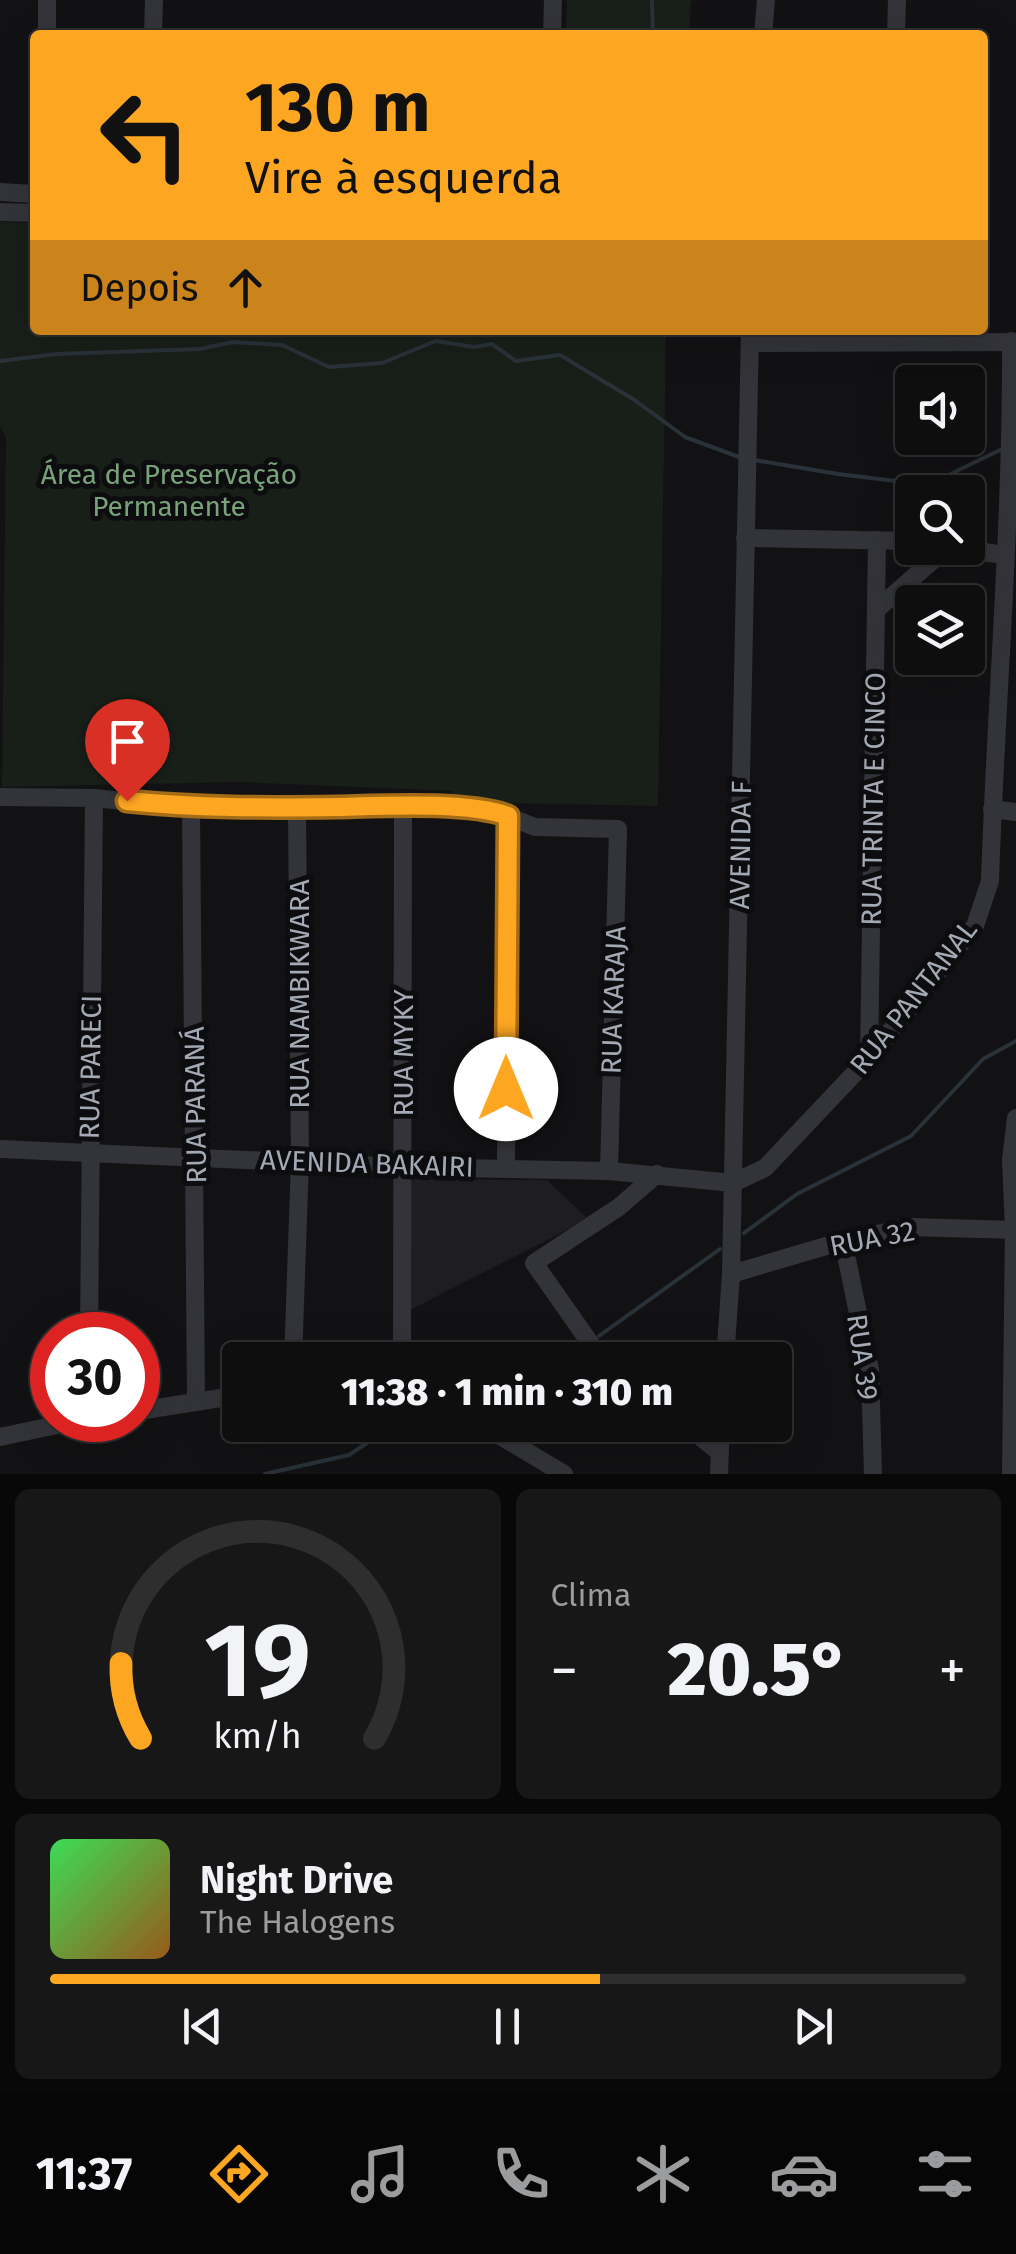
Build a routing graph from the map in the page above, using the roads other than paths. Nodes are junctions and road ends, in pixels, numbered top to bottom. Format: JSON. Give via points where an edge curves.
{"nodes":[{"id":1,"x":47,"y":0,"type":"edge"},
{"id":2,"x":154,"y":0,"type":"edge"},
{"id":3,"x":553,"y":0,"type":"edge"},
{"id":4,"x":766,"y":0,"type":"edge"},
{"id":5,"x":897,"y":0,"type":"edge"},
{"id":6,"x":47,"y":30,"type":"edge"},
{"id":7,"x":153,"y":30,"type":"edge"},
{"id":8,"x":552,"y":30,"type":"edge"},
{"id":9,"x":764,"y":30,"type":"edge"},
{"id":10,"x":896,"y":30,"type":"edge"},
{"id":11,"x":0,"y":192,"type":"edge"},
{"id":12,"x":30,"y":194,"type":"edge"},
{"id":13,"x":0,"y":212,"type":"edge"},
{"id":14,"x":30,"y":213,"type":"edge"},
{"id":15,"x":750,"y":337,"type":"edge"},
{"id":16,"x":882,"y":337,"type":"edge"},
{"id":17,"x":1014,"y":342,"type":"edge"},
{"id":18,"x":745,"y":538,"type":"junction"},
{"id":19,"x":895,"y":538,"type":"edge"},
{"id":20,"x":877,"y":540,"type":"junction"},
{"id":21,"x":985,"y":552,"type":"edge"},
{"id":22,"x":1003,"y":555,"type":"junction"},
{"id":23,"x":928,"y":565,"type":"edge"},
{"id":24,"x":876,"y":610,"type":"junction"},
{"id":25,"x":0,"y":796,"type":"edge"},
{"id":26,"x":94,"y":798,"type":"junction"},
{"id":27,"x":404,"y":806,"type":"junction"},
{"id":28,"x":297,"y":807,"type":"junction"},
{"id":29,"x":191,"y":808,"type":"junction"},
{"id":30,"x":992,"y":809,"type":"junction"},
{"id":31,"x":1016,"y":812,"type":"edge"},
{"id":32,"x":508,"y":816,"type":"junction"},
{"id":33,"x":869,"y":1058,"type":"junction"},
{"id":34,"x":1016,"y":1118,"type":"edge"},
{"id":35,"x":0,"y":1149,"type":"edge"},
{"id":36,"x":89,"y":1155,"type":"junction"},
{"id":37,"x":196,"y":1158,"type":"junction"},
{"id":38,"x":300,"y":1161,"type":"junction"},
{"id":39,"x":404,"y":1166,"type":"junction"},
{"id":40,"x":506,"y":1167,"type":"junction"},
{"id":41,"x":608,"y":1170,"type":"junction"},
{"id":42,"x":657,"y":1174,"type":"junction"},
{"id":43,"x":733,"y":1183,"type":"junction"},
{"id":44,"x":1015,"y":1230,"type":"edge"},
{"id":45,"x":843,"y":1241,"type":"junction"},
{"id":46,"x":731,"y":1274,"type":"junction"},
{"id":47,"x":89,"y":1312,"type":"edge"},
{"id":48,"x":294,"y":1342,"type":"edge"},
{"id":49,"x":402,"y":1342,"type":"edge"},
{"id":50,"x":588,"y":1342,"type":"edge"},
{"id":51,"x":727,"y":1342,"type":"edge"},
{"id":52,"x":1014,"y":1356,"type":"edge"},
{"id":53,"x":222,"y":1397,"type":"edge"},
{"id":54,"x":196,"y":1401,"type":"junction"},
{"id":55,"x":160,"y":1407,"type":"edge"},
{"id":56,"x":30,"y":1431,"type":"edge"},
{"id":57,"x":0,"y":1438,"type":"edge"},
{"id":58,"x":510,"y":1442,"type":"edge"},
{"id":59,"x":707,"y":1442,"type":"edge"},
{"id":60,"x":720,"y":1442,"type":"edge"},
{"id":61,"x":719,"y":1452,"type":"junction"},
{"id":62,"x":564,"y":1474,"type":"edge"},
{"id":63,"x":719,"y":1474,"type":"edge"},
{"id":64,"x":873,"y":1474,"type":"edge"},
{"id":65,"x":1011,"y":1474,"type":"edge"}],
"edges":[{"from":1,"to":6,"type":"street"},
{"from":2,"to":7,"type":"street"},
{"from":3,"to":8,"type":"street"},
{"from":4,"to":9,"type":"street"},
{"from":5,"to":10,"type":"street"},
{"from":11,"to":12,"type":"street"},
{"from":13,"to":14,"type":"street"},
{"from":15,"to":16,"type":"street"},
{"from":15,"to":18,"type":"street","name":"AVENIDA F"},
{"from":16,"to":17,"type":"street"},
{"from":17,"to":22,"type":"street","name":"RUA PANTANAL"},
{"from":18,"to":20,"type":"street"},
{"from":18,"to":43,"type":"street","name":"AVENIDA F"},
{"from":19,"to":20,"type":"street"},
{"from":20,"to":24,"type":"street","name":"RUA TRINTA E CINCO"},
{"from":21,"to":22,"type":"street"},
{"from":22,"to":30,"type":"street","name":"RUA PANTANAL"},
{"from":23,"to":24,"type":"street"},
{"from":24,"to":33,"type":"street","name":"RUA TRINTA E CINCO"},
{"from":25,"to":26,"type":"street"},
{"from":26,"to":29,"type":"street"},
{"from":26,"to":36,"type":"street","name":"RUA PARECI"},
{"from":27,"to":28,"type":"street"},
{"from":27,"to":32,"type":"street"},
{"from":27,"to":39,"type":"street","name":"RUA MYKY"},
{"from":28,"to":29,"type":"street"},
{"from":28,"to":38,"type":"street","name":"RUA NAMBIKWARA"},
{"from":29,"to":37,"type":"street","name":"RUA PARANÁ"},
{"from":30,"to":31,"type":"street"},
{"from":30,"to":33,"type":"street","name":"RUA PANTANAL","via":[[990,881],[975,926]]},
{"from":32,"to":40,"type":"street"},
{"from":32,"to":41,"type":"street","name":"RUA KARAJA","via":[[534,827],[618,829]]},
{"from":33,"to":43,"type":"street","name":"RUA PANTANAL","via":[[765,1168]]},
{"from":34,"to":44,"type":"street"},
{"from":35,"to":36,"type":"street","name":"AVENIDA BAKAIRI"},
{"from":36,"to":37,"type":"street","name":"AVENIDA BAKAIRI"},
{"from":36,"to":47,"type":"street","name":"RUA PARECI"},
{"from":37,"to":38,"type":"street","name":"AVENIDA BAKAIRI"},
{"from":37,"to":54,"type":"street","name":"RUA PARANÁ"},
{"from":38,"to":39,"type":"street","name":"AVENIDA BAKAIRI"},
{"from":38,"to":48,"type":"street","name":"RUA NAMBIKWARA"},
{"from":39,"to":40,"type":"street","name":"AVENIDA BAKAIRI"},
{"from":39,"to":49,"type":"street","name":"RUA MYKY"},
{"from":40,"to":41,"type":"street","name":"AVENIDA BAKAIRI"},
{"from":41,"to":42,"type":"street","name":"AVENIDA BAKAIRI"},
{"from":42,"to":43,"type":"street","name":"AVENIDA BAKAIRI"},
{"from":42,"to":50,"type":"street","via":[[619,1208],[534,1263]]},
{"from":43,"to":46,"type":"street","name":"AVENIDA F"},
{"from":44,"to":45,"type":"street","name":"RUA 32","via":[[910,1226]]},
{"from":44,"to":52,"type":"street"},
{"from":45,"to":46,"type":"street","name":"RUA 32"},
{"from":45,"to":64,"type":"street","name":"RUA 39","via":[[870,1370]]},
{"from":46,"to":51,"type":"street","name":"AVENIDA F"},
{"from":52,"to":65,"type":"street"},
{"from":53,"to":54,"type":"street"},
{"from":54,"to":55,"type":"street"},
{"from":56,"to":57,"type":"street"},
{"from":58,"to":62,"type":"street"},
{"from":59,"to":61,"type":"street"},
{"from":60,"to":61,"type":"street"},
{"from":61,"to":63,"type":"street"}]}
